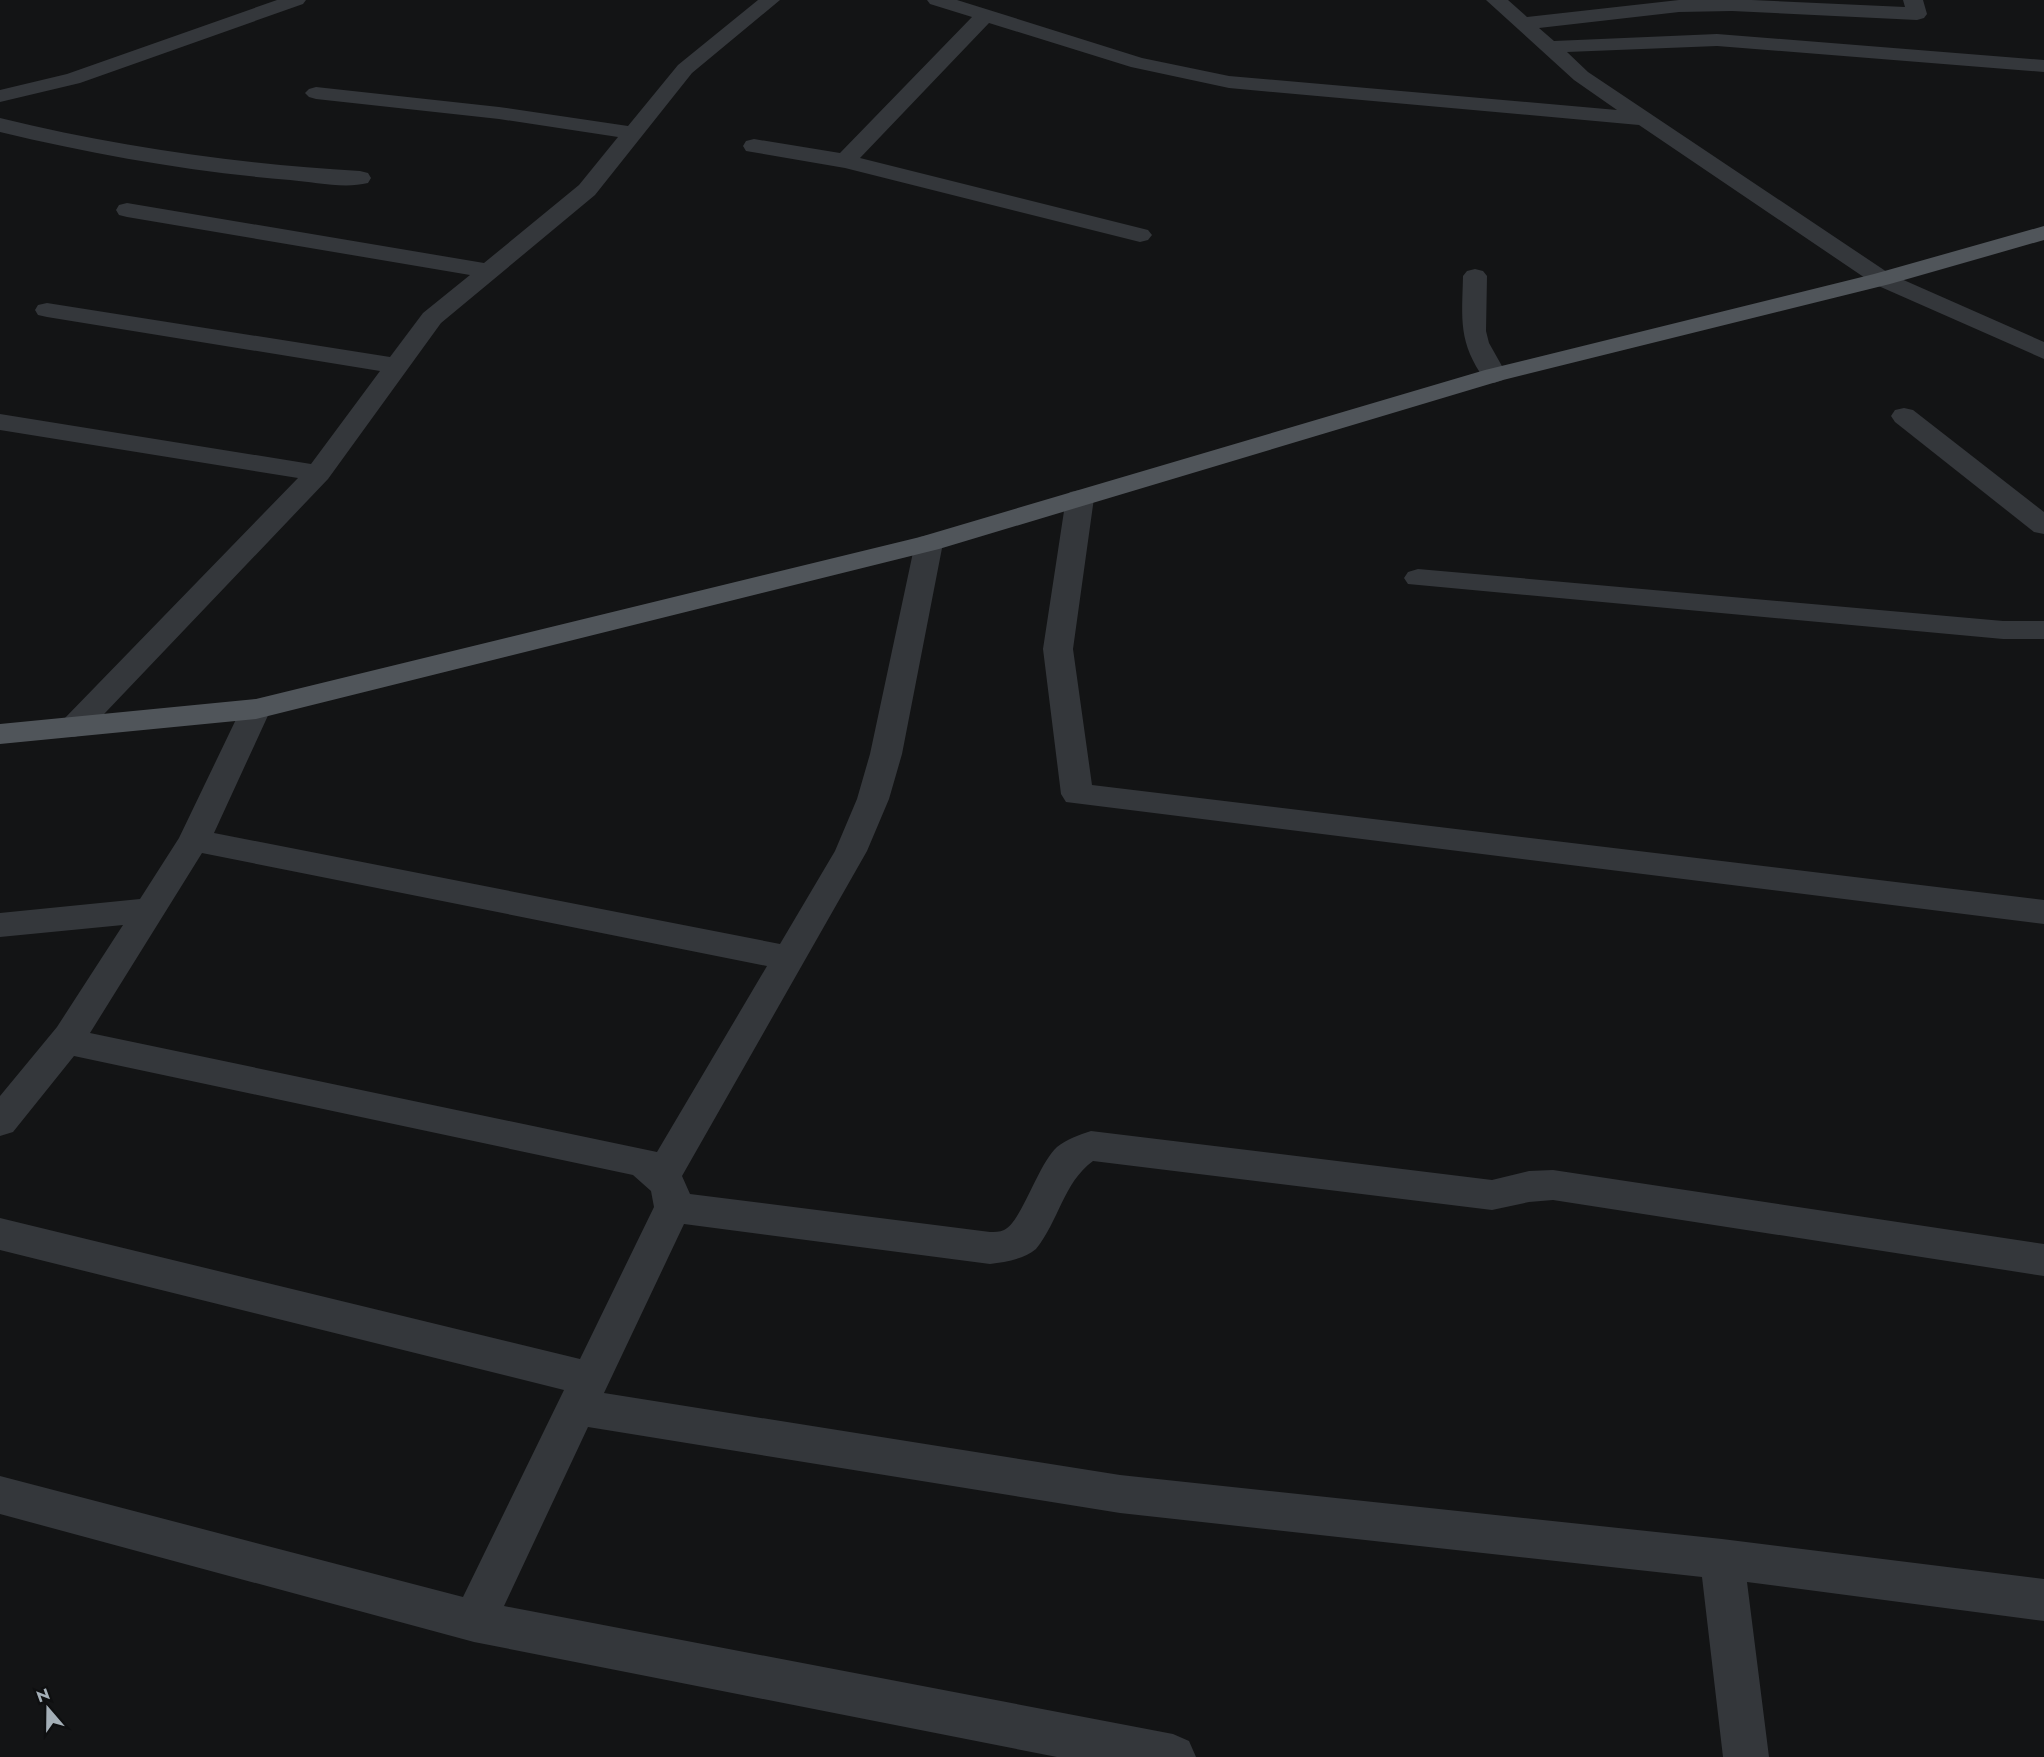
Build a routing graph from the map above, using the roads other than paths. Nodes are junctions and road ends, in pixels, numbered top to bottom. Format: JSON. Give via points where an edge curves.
{"nodes":[{"id":1,"x":296,"y":0,"type":"edge"},
{"id":2,"x":770,"y":0,"type":"edge"},
{"id":3,"x":937,"y":0,"type":"edge"},
{"id":4,"x":1496,"y":0,"type":"edge"},
{"id":5,"x":1913,"y":0,"type":"edge"},
{"id":6,"x":985,"y":15,"type":"junction"},
{"id":7,"x":1522,"y":24,"type":"junction"},
{"id":8,"x":1548,"y":47,"type":"junction"},
{"id":9,"x":2044,"y":66,"type":"edge"},
{"id":10,"x":316,"y":93,"type":"dead end"},
{"id":11,"x":0,"y":96,"type":"edge"},
{"id":12,"x":1644,"y":119,"type":"junction"},
{"id":13,"x":0,"y":125,"type":"edge"},
{"id":14,"x":633,"y":133,"type":"junction"},
{"id":15,"x":754,"y":146,"type":"dead end"},
{"id":16,"x":845,"y":162,"type":"junction"},
{"id":17,"x":360,"y":178,"type":"dead end"},
{"id":18,"x":127,"y":210,"type":"dead end"},
{"id":19,"x":2044,"y":233,"type":"edge"},
{"id":20,"x":1140,"y":235,"type":"dead end"},
{"id":21,"x":489,"y":271,"type":"junction"},
{"id":22,"x":1475,"y":276,"type":"dead end"},
{"id":23,"x":1882,"y":279,"type":"junction"},
{"id":24,"x":47,"y":310,"type":"dead end"},
{"id":25,"x":2044,"y":351,"type":"edge"},
{"id":26,"x":396,"y":366,"type":"junction"},
{"id":27,"x":1494,"y":375,"type":"junction"},
{"id":28,"x":1904,"y":416,"type":"dead end"},
{"id":29,"x":0,"y":422,"type":"edge"},
{"id":30,"x":318,"y":473,"type":"junction"},
{"id":31,"x":1080,"y":498,"type":"junction"},
{"id":32,"x":2044,"y":526,"type":"edge"},
{"id":33,"x":929,"y":543,"type":"junction"},
{"id":34,"x":1418,"y":578,"type":"dead end"},
{"id":35,"x":2044,"y":630,"type":"edge"},
{"id":36,"x":256,"y":709,"type":"junction"},
{"id":37,"x":74,"y":727,"type":"junction"},
{"id":38,"x":0,"y":734,"type":"edge"},
{"id":39,"x":194,"y":840,"type":"junction"},
{"id":40,"x":149,"y":910,"type":"junction"},
{"id":41,"x":2044,"y":912,"type":"edge"},
{"id":42,"x":0,"y":925,"type":"edge"},
{"id":43,"x":788,"y":958,"type":"junction"},
{"id":44,"x":65,"y":1041,"type":"junction"},
{"id":45,"x":6,"y":1108,"type":"edge"},
{"id":46,"x":667,"y":1192,"type":"junction"},
{"id":47,"x":0,"y":1234,"type":"edge"},
{"id":48,"x":2044,"y":1260,"type":"edge"},
{"id":49,"x":584,"y":1393,"type":"junction"},
{"id":50,"x":0,"y":1495,"type":"edge"},
{"id":51,"x":1722,"y":1559,"type":"junction"},
{"id":52,"x":2044,"y":1600,"type":"edge"},
{"id":53,"x":474,"y":1622,"type":"junction"},
{"id":54,"x":1173,"y":1757,"type":"edge"},
{"id":55,"x":1746,"y":1757,"type":"edge"}],
"edges":[{"from":1,"to":11,"type":"street","via":[[73,79]]},
{"from":2,"to":14,"type":"street","via":[[685,69]]},
{"from":3,"to":6,"type":"street"},
{"from":4,"to":7,"type":"street"},
{"from":5,"to":7,"type":"street","via":[[1917,14],[1732,4],[1679,6]]},
{"from":6,"to":12,"type":"street","via":[[1138,63],[1229,82]]},
{"from":6,"to":16,"type":"street"},
{"from":7,"to":8,"type":"street"},
{"from":8,"to":9,"type":"street","via":[[1717,40]]},
{"from":8,"to":12,"type":"street","via":[[1581,76]]},
{"from":10,"to":14,"type":"street","via":[[499,113]]},
{"from":12,"to":23,"type":"street"},
{"from":13,"to":17,"type":"street","via":[[97,148],[292,174]]},
{"from":14,"to":21,"type":"street","via":[[587,190]]},
{"from":15,"to":16,"type":"street"},
{"from":16,"to":20,"type":"street"},
{"from":18,"to":21,"type":"street"},
{"from":19,"to":23,"type":"main road"},
{"from":21,"to":26,"type":"street","via":[[432,318]]},
{"from":22,"to":27,"type":"street","via":[[1474,331]]},
{"from":23,"to":25,"type":"street"},
{"from":23,"to":27,"type":"main road"},
{"from":24,"to":26,"type":"street"},
{"from":26,"to":30,"type":"street"},
{"from":27,"to":31,"type":"main road"},
{"from":28,"to":32,"type":"street"},
{"from":29,"to":30,"type":"street"},
{"from":30,"to":37,"type":"street"},
{"from":31,"to":33,"type":"main road"},
{"from":31,"to":41,"type":"street","via":[[1058,650],[1077,794]]},
{"from":33,"to":36,"type":"main road"},
{"from":33,"to":43,"type":"street","via":[[886,754],[873,799],[851,851]]},
{"from":34,"to":35,"type":"street","via":[[2003,630]]},
{"from":36,"to":37,"type":"main road"},
{"from":36,"to":39,"type":"street"},
{"from":37,"to":38,"type":"main road"},
{"from":39,"to":40,"type":"street"},
{"from":39,"to":43,"type":"street"},
{"from":40,"to":42,"type":"street"},
{"from":40,"to":44,"type":"street"},
{"from":43,"to":46,"type":"street"},
{"from":44,"to":45,"type":"street"},
{"from":44,"to":46,"type":"street","via":[[643,1162]]},
{"from":46,"to":48,"type":"street","via":[[990,1248],[1018,1241],[1028,1230],[1065,1161],[1076,1150],[1091,1146],[1492,1195],[1523,1186],[1553,1185]]},
{"from":46,"to":49,"type":"street"},
{"from":47,"to":49,"type":"street"},
{"from":49,"to":51,"type":"street","via":[[1120,1494]]},
{"from":49,"to":53,"type":"street"},
{"from":50,"to":53,"type":"street"},
{"from":51,"to":52,"type":"street"},
{"from":51,"to":55,"type":"street"},
{"from":53,"to":54,"type":"street"}]}
